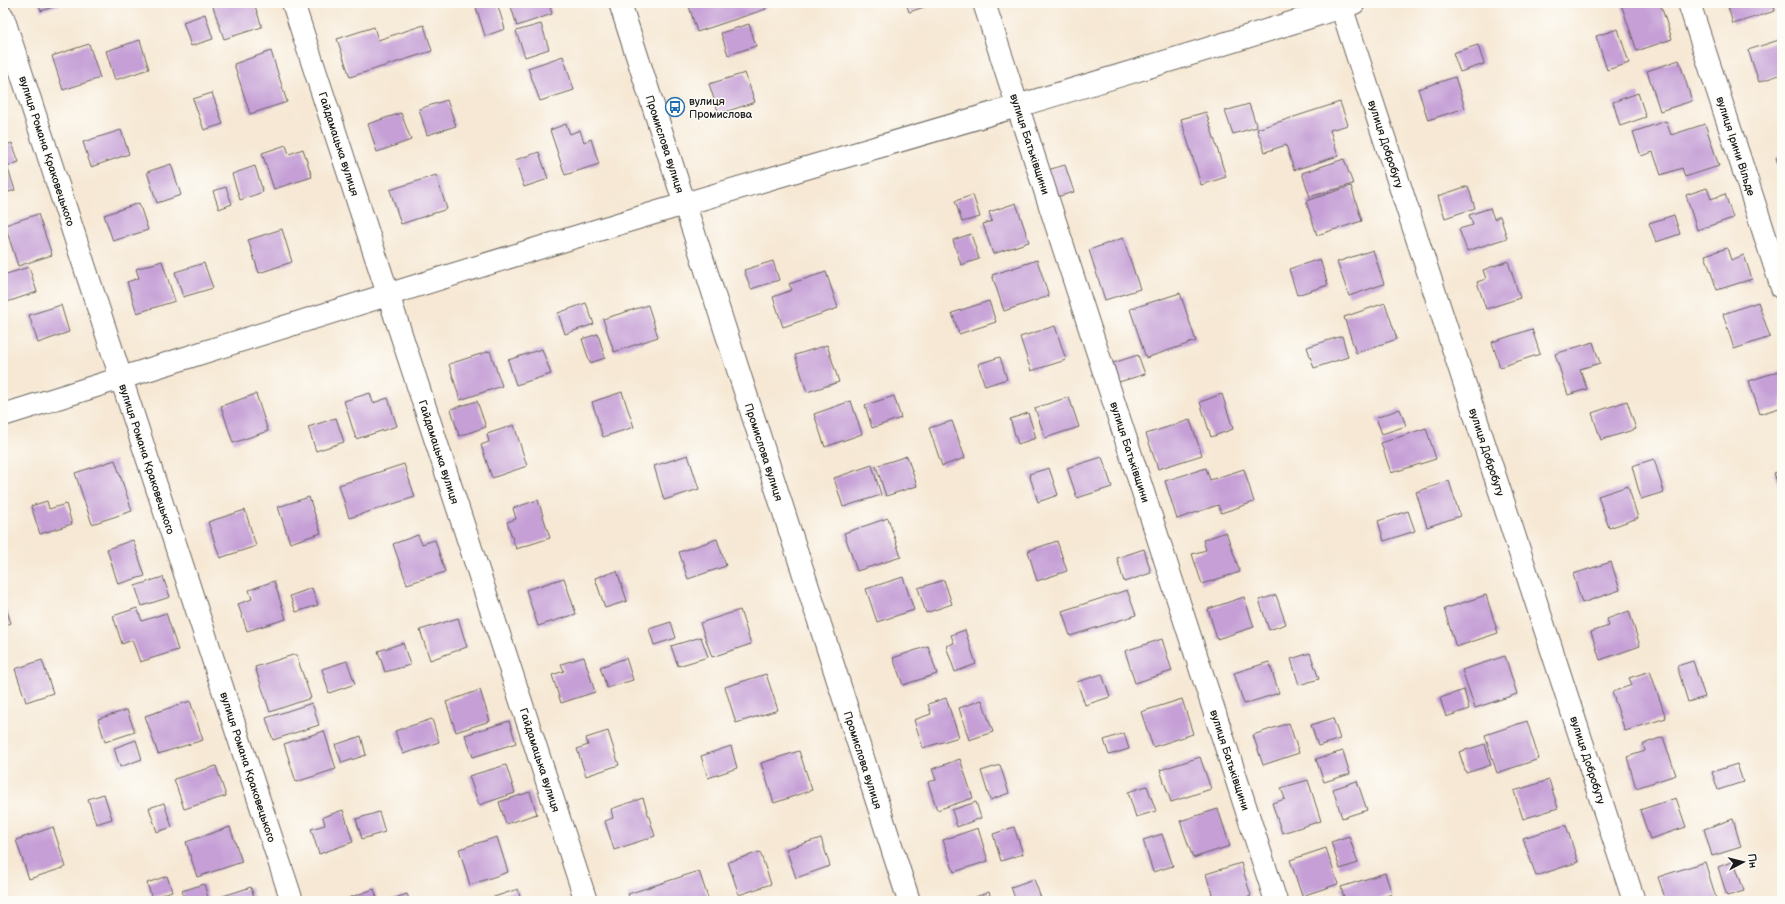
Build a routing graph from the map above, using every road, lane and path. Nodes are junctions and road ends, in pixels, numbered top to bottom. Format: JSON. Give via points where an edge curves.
{"nodes":[{"id":1,"x":293,"y":3,"type":"edge"},
{"id":2,"x":620,"y":3,"type":"edge"},
{"id":3,"x":984,"y":3,"type":"edge"},
{"id":4,"x":1689,"y":3,"type":"edge"},
{"id":5,"x":1345,"y":4,"type":"edge"},
{"id":6,"x":3,"y":17,"type":"edge"},
{"id":7,"x":1017,"y":106,"type":"junction"},
{"id":8,"x":685,"y":204,"type":"junction"},
{"id":9,"x":1782,"y":288,"type":"edge"},
{"id":10,"x":388,"y":295,"type":"junction"},
{"id":11,"x":121,"y":378,"type":"junction"},
{"id":12,"x":3,"y":415,"type":"edge"},
{"id":13,"x":292,"y":901,"type":"edge"},
{"id":14,"x":586,"y":901,"type":"edge"},
{"id":15,"x":909,"y":901,"type":"edge"},
{"id":16,"x":1276,"y":901,"type":"edge"},
{"id":17,"x":1634,"y":901,"type":"edge"}],
"edges":[{"from":1,"to":10,"type":"street","name":"Гайдамацька вулиця"},
{"from":2,"to":8,"type":"street","name":"Промислова вулиця"},
{"from":3,"to":7,"type":"street","name":"вулиця Батьківщини"},
{"from":4,"to":9,"type":"street","name":"вулиця Ірини Вільде"},
{"from":5,"to":7,"type":"street"},
{"from":5,"to":17,"type":"street","name":"вулиця Добробуту"},
{"from":6,"to":11,"type":"street","name":"вулиця Романа Краковецького"},
{"from":7,"to":8,"type":"street"},
{"from":7,"to":16,"type":"street","name":"вулиця Батьківщини"},
{"from":8,"to":10,"type":"street"},
{"from":8,"to":15,"type":"street","name":"Промислова вулиця"},
{"from":10,"to":11,"type":"street"},
{"from":10,"to":14,"type":"street","name":"Гайдамацька вулиця"},
{"from":11,"to":12,"type":"street"},
{"from":11,"to":13,"type":"street","name":"вулиця Романа Краковецького"}]}
